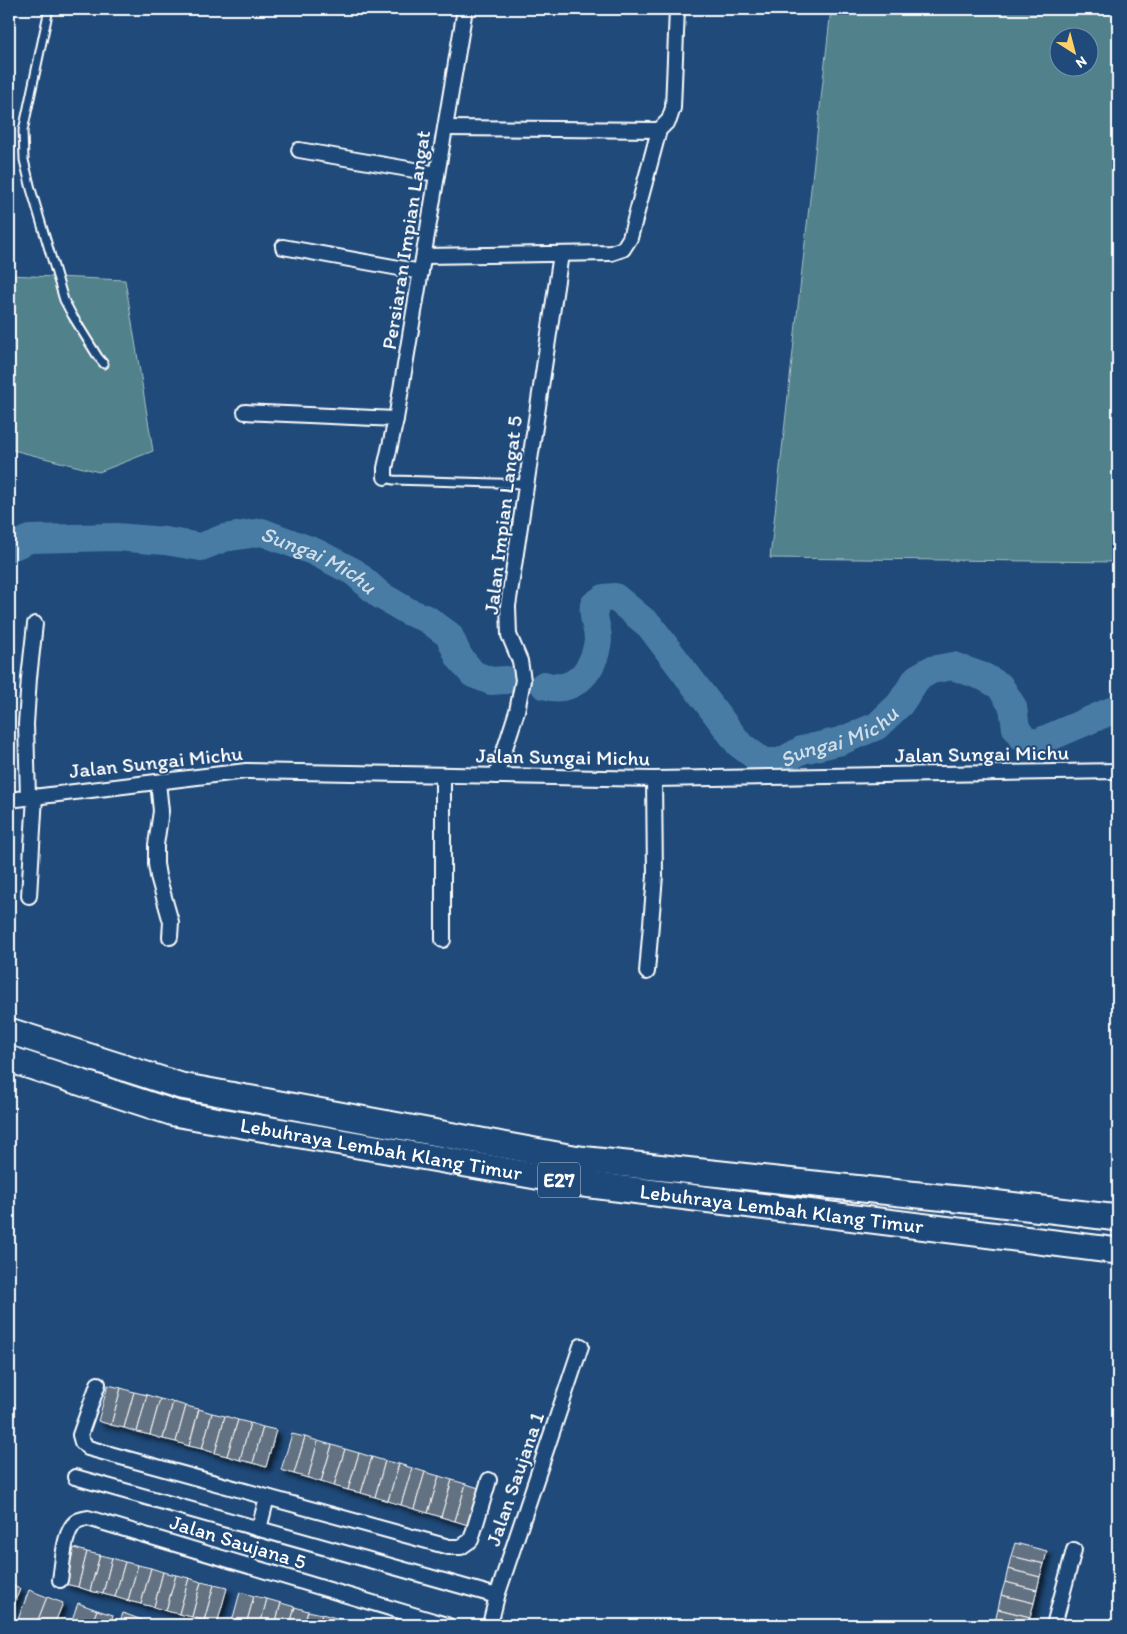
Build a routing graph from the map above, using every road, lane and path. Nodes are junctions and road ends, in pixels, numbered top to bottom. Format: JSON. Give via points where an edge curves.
{"nodes":[{"id":1,"x":48,"y":9,"type":"edge"},
{"id":2,"x":465,"y":9,"type":"edge"},
{"id":3,"x":677,"y":9,"type":"edge"},
{"id":4,"x":445,"y":128,"type":"junction"},
{"id":5,"x":659,"y":130,"type":"junction"},
{"id":6,"x":299,"y":150,"type":"dead end"},
{"id":7,"x":437,"y":174,"type":"junction"},
{"id":8,"x":283,"y":246,"type":"dead end"},
{"id":9,"x":561,"y":254,"type":"junction"},
{"id":10,"x":424,"y":256,"type":"junction"},
{"id":11,"x":421,"y":272,"type":"junction"},
{"id":12,"x":104,"y":364,"type":"dead end"},
{"id":13,"x":245,"y":412,"type":"dead end"},
{"id":14,"x":396,"y":419,"type":"junction"},
{"id":15,"x":386,"y":477,"type":"joint"},
{"id":16,"x":526,"y":484,"type":"junction"},
{"id":17,"x":35,"y":624,"type":"dead end"},
{"id":18,"x":1118,"y":771,"type":"edge"},
{"id":19,"x":443,"y":775,"type":"junction"},
{"id":20,"x":496,"y":776,"type":"junction"},
{"id":21,"x":654,"y":779,"type":"junction"},
{"id":22,"x":158,"y":782,"type":"junction"},
{"id":23,"x":32,"y":797,"type":"junction"},
{"id":24,"x":9,"y":800,"type":"edge"},
{"id":25,"x":28,"y":896,"type":"dead end"},
{"id":26,"x":170,"y":937,"type":"dead end"},
{"id":27,"x":443,"y":940,"type":"dead end"},
{"id":28,"x":646,"y":972,"type":"dead end"},
{"id":29,"x":9,"y":1032,"type":"edge"},
{"id":30,"x":9,"y":1059,"type":"edge"},
{"id":31,"x":1118,"y":1218,"type":"edge"},
{"id":32,"x":1118,"y":1251,"type":"edge"},
{"id":33,"x":581,"y":1346,"type":"dead end"},
{"id":34,"x":98,"y":1384,"type":"dead end"},
{"id":35,"x":75,"y":1477,"type":"dead end"},
{"id":36,"x":489,"y":1480,"type":"dead end"},
{"id":37,"x":267,"y":1497,"type":"junction"},
{"id":38,"x":259,"y":1529,"type":"junction"},
{"id":39,"x":1074,"y":1550,"type":"dead end"},
{"id":40,"x":60,"y":1580,"type":"dead end"},
{"id":41,"x":497,"y":1596,"type":"junction"},
{"id":42,"x":447,"y":1625,"type":"edge"},
{"id":43,"x":490,"y":1625,"type":"edge"},
{"id":44,"x":1054,"y":1625,"type":"edge"}],
"edges":[{"from":1,"to":12,"type":"lane","via":[[23,131],[24,160],[64,300]]},
{"from":2,"to":4,"type":"street","name":"Persiaran Impian Langat"},
{"from":3,"to":5,"type":"street","via":[[673,108],[669,120]]},
{"from":4,"to":5,"type":"street"},
{"from":4,"to":7,"type":"street","name":"Persiaran Impian Langat"},
{"from":5,"to":9,"type":"street","via":[[630,238],[623,248],[611,253]]},
{"from":6,"to":7,"type":"street"},
{"from":7,"to":10,"type":"street","name":"Persiaran Impian Langat"},
{"from":8,"to":11,"type":"street"},
{"from":9,"to":10,"type":"street"},
{"from":9,"to":16,"type":"street","name":"Jalan Impian Langat 5"},
{"from":10,"to":11,"type":"street","name":"Persiaran Impian Langat"},
{"from":11,"to":14,"type":"street","name":"Persiaran Impian Langat"},
{"from":13,"to":14,"type":"street"},
{"from":14,"to":15,"type":"street","name":"Persiaran Impian Langat","via":[[385,468]]},
{"from":15,"to":16,"type":"lane","via":[[392,480]]},
{"from":16,"to":20,"type":"street","name":"Jalan Impian Langat 5","via":[[508,606],[510,635],[523,680],[517,711]]},
{"from":17,"to":23,"type":"street","via":[[26,724]]},
{"from":18,"to":21,"type":"street","name":"Jalan Sungai Michu"},
{"from":19,"to":20,"type":"street","name":"Jalan Sungai Michu"},
{"from":19,"to":22,"type":"street","name":"Jalan Sungai Michu","via":[[246,771]]},
{"from":19,"to":27,"type":"street"},
{"from":20,"to":21,"type":"street","name":"Jalan Sungai Michu"},
{"from":21,"to":28,"type":"street","via":[[655,876]]},
{"from":22,"to":23,"type":"street","name":"Jalan Sungai Michu"},
{"from":22,"to":26,"type":"street","via":[[161,811],[156,864],[171,922]]},
{"from":23,"to":24,"type":"street","name":"Jalan Sungai Michu"},
{"from":23,"to":25,"type":"street"},
{"from":29,"to":31,"type":"highway","name":"Lebuhraya Lembah Klang Timur","number":"E27","via":[[181,1086],[579,1159]]},
{"from":30,"to":32,"type":"highway","name":"Lebuhraya Lembah Klang Timur","number":"E27","via":[[174,1113],[556,1180]]},
{"from":33,"to":41,"type":"street","name":"Jalan Saujana 1"},
{"from":34,"to":37,"type":"street","via":[[80,1435],[88,1448]]},
{"from":35,"to":38,"type":"street","name":"Jalan Saujana 5"},
{"from":36,"to":37,"type":"street","via":[[471,1540],[461,1547],[449,1547]]},
{"from":37,"to":38,"type":"street"},
{"from":38,"to":41,"type":"street","name":"Jalan Saujana 5"},
{"from":39,"to":44,"type":"street"},
{"from":40,"to":42,"type":"street","name":"Jalan Saujana 5","via":[[67,1535],[78,1520],[88,1518]]},
{"from":41,"to":43,"type":"street","name":"Jalan Saujana 1"}]}
